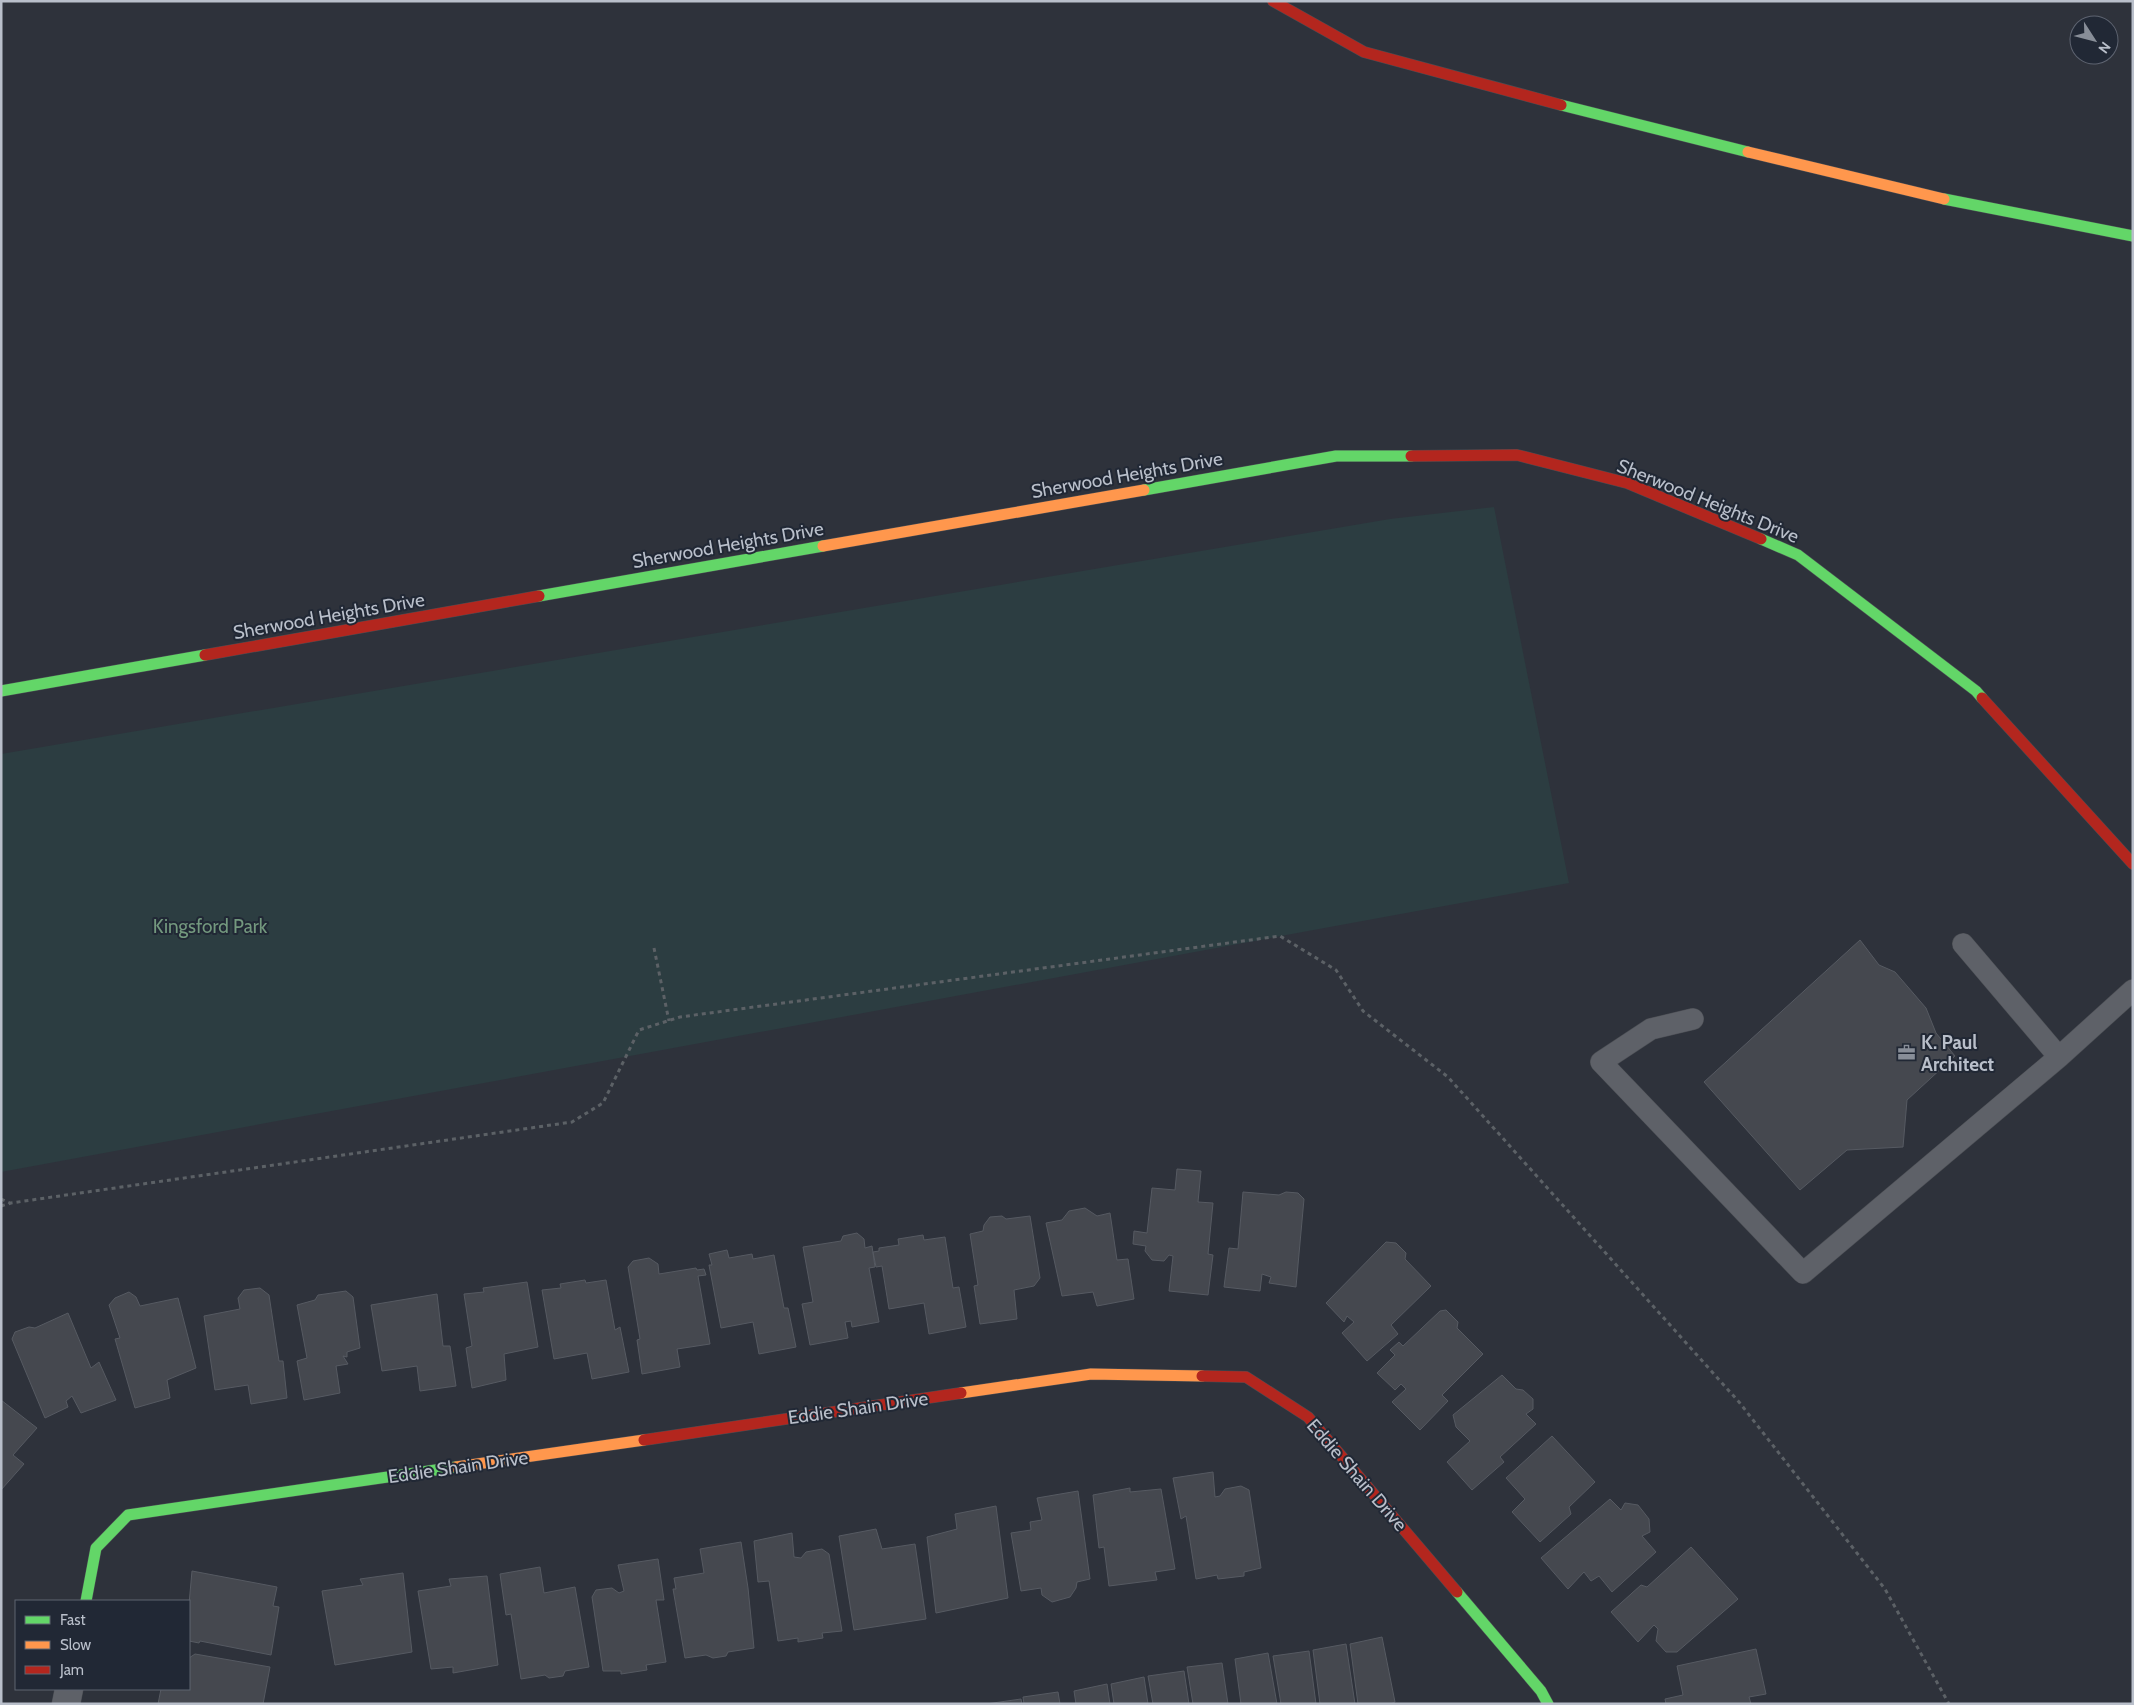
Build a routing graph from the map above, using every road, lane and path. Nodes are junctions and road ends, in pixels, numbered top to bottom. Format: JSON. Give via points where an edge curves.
{"nodes":[{"id":1,"x":1273,"y":1,"type":"edge"},
{"id":2,"x":2133,"y":236,"type":"edge"},
{"id":3,"x":1,"y":692,"type":"edge"},
{"id":4,"x":2133,"y":864,"type":"edge"},
{"id":5,"x":1963,"y":944,"type":"dead end"},
{"id":6,"x":654,"y":948,"type":"dead end"},
{"id":7,"x":2133,"y":990,"type":"edge"},
{"id":8,"x":1693,"y":1019,"type":"dead end"},
{"id":9,"x":668,"y":1021,"type":"junction"},
{"id":10,"x":2059,"y":1057,"type":"junction"},
{"id":11,"x":1,"y":1199,"type":"edge"},
{"id":12,"x":10,"y":1203,"type":"junction"},
{"id":13,"x":1,"y":1206,"type":"edge"},
{"id":14,"x":86,"y":1600,"type":"edge"},
{"id":15,"x":68,"y":1690,"type":"edge"},
{"id":16,"x":66,"y":1704,"type":"edge"},
{"id":17,"x":1548,"y":1704,"type":"edge"},
{"id":18,"x":1949,"y":1704,"type":"edge"}],
"edges":[{"from":1,"to":2,"type":"main road","via":[[1364,52],[1624,122],[1915,192]]},
{"from":3,"to":4,"type":"main road","name":"Sherwood Heights Drive","via":[[1336,456],[1518,455],[1628,483],[1798,555],[1976,691]]},
{"from":5,"to":10,"type":"lane"},
{"from":6,"to":9,"type":"path"},
{"from":7,"to":10,"type":"lane"},
{"from":8,"to":10,"type":"lane","via":[[1651,1029],[1601,1062],[1803,1273]]},
{"from":9,"to":12,"type":"path","via":[[639,1030],[603,1103],[572,1122]]},
{"from":9,"to":18,"type":"path","via":[[1280,936],[1336,970],[1363,1011],[1448,1077],[1739,1402],[1885,1589]]},
{"from":11,"to":12,"type":"path"},
{"from":12,"to":13,"type":"path"},
{"from":14,"to":17,"type":"main road","name":"Eddie Shain Drive","via":[[96,1548],[128,1515],[1091,1374],[1246,1377],[1308,1417],[1535,1683]]},
{"from":15,"to":16,"type":"street"}]}
